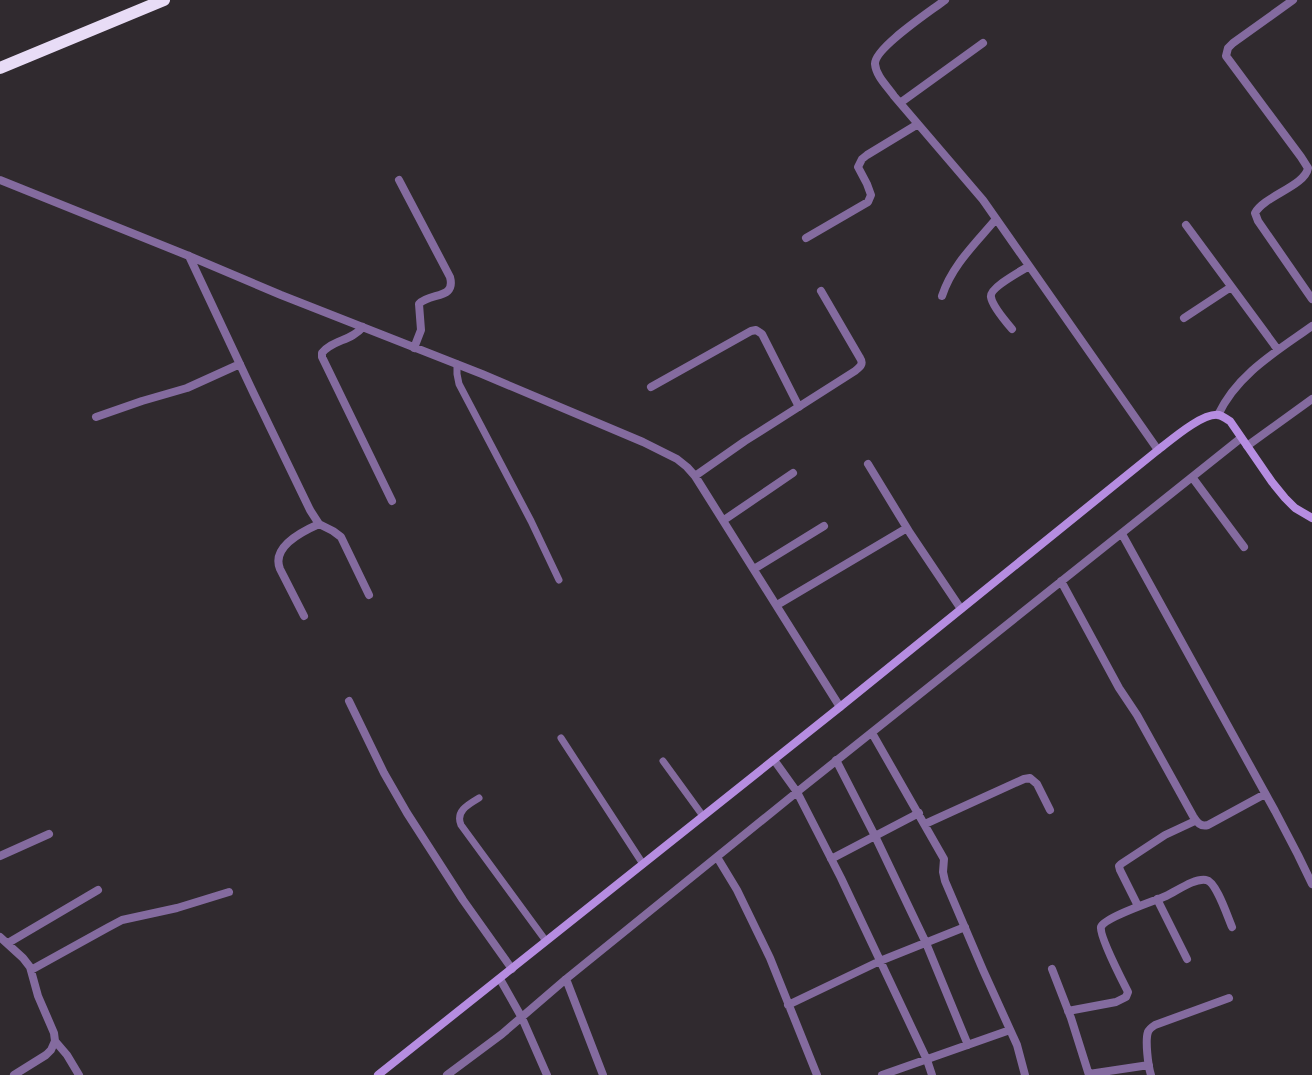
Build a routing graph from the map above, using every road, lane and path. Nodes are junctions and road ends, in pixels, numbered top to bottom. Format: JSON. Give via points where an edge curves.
{"nodes":[{"id":1,"x":164,"y":0,"type":"edge"},
{"id":2,"x":1293,"y":0,"type":"edge"},
{"id":3,"x":943,"y":1,"type":"edge"},
{"id":4,"x":983,"y":43,"type":"dead end"},
{"id":5,"x":0,"y":68,"type":"edge"},
{"id":6,"x":900,"y":103,"type":"junction"},
{"id":7,"x":918,"y":124,"type":"junction"},
{"id":8,"x":0,"y":180,"type":"edge"},
{"id":9,"x":399,"y":180,"type":"dead end"},
{"id":10,"x":996,"y":219,"type":"junction"},
{"id":11,"x":1186,"y":225,"type":"dead end"},
{"id":12,"x":806,"y":238,"type":"dead end"},
{"id":13,"x":189,"y":256,"type":"junction"},
{"id":14,"x":1029,"y":266,"type":"junction"},
{"id":15,"x":1231,"y":287,"type":"junction"},
{"id":16,"x":821,"y":291,"type":"dead end"},
{"id":17,"x":942,"y":296,"type":"dead end"},
{"id":18,"x":1312,"y":299,"type":"edge"},
{"id":19,"x":1184,"y":318,"type":"dead end"},
{"id":20,"x":1312,"y":326,"type":"edge"},
{"id":21,"x":363,"y":327,"type":"junction"},
{"id":22,"x":1012,"y":329,"type":"dead end"},
{"id":23,"x":414,"y":348,"type":"junction"},
{"id":24,"x":1278,"y":350,"type":"junction"},
{"id":25,"x":240,"y":364,"type":"junction"},
{"id":26,"x":457,"y":364,"type":"junction"},
{"id":27,"x":651,"y":387,"type":"dead end"},
{"id":28,"x":1312,"y":399,"type":"edge"},
{"id":29,"x":799,"y":407,"type":"junction"},
{"id":30,"x":1218,"y":415,"type":"junction"},
{"id":31,"x":96,"y":417,"type":"dead end"},
{"id":32,"x":1241,"y":438,"type":"junction"},
{"id":33,"x":1247,"y":446,"type":"junction"},
{"id":34,"x":1158,"y":450,"type":"junction"},
{"id":35,"x":868,"y":464,"type":"dead end"},
{"id":36,"x":793,"y":473,"type":"dead end"},
{"id":37,"x":695,"y":476,"type":"junction"},
{"id":38,"x":1192,"y":478,"type":"junction"},
{"id":39,"x":392,"y":501,"type":"dead end"},
{"id":40,"x":1312,"y":518,"type":"edge"},
{"id":41,"x":724,"y":520,"type":"junction"},
{"id":42,"x":319,"y":524,"type":"junction"},
{"id":43,"x":824,"y":526,"type":"dead end"},
{"id":44,"x":907,"y":528,"type":"junction"},
{"id":45,"x":1122,"y":534,"type":"junction"},
{"id":46,"x":1244,"y":547,"type":"dead end"},
{"id":47,"x":754,"y":569,"type":"junction"},
{"id":48,"x":560,"y":580,"type":"dead end"},
{"id":49,"x":1061,"y":581,"type":"junction"},
{"id":50,"x":369,"y":595,"type":"dead end"},
{"id":51,"x":777,"y":606,"type":"junction"},
{"id":52,"x":961,"y":609,"type":"junction"},
{"id":53,"x":304,"y":616,"type":"dead end"},
{"id":54,"x":349,"y":701,"type":"dead end"},
{"id":55,"x":840,"y":707,"type":"junction"},
{"id":56,"x":872,"y":732,"type":"junction"},
{"id":57,"x":560,"y":738,"type":"dead end"},
{"id":58,"x":774,"y":760,"type":"junction"},
{"id":59,"x":836,"y":760,"type":"junction"},
{"id":60,"x":663,"y":761,"type":"dead end"},
{"id":61,"x":797,"y":792,"type":"junction"},
{"id":62,"x":1265,"y":794,"type":"junction"},
{"id":63,"x":479,"y":798,"type":"dead end"},
{"id":64,"x":1050,"y":810,"type":"dead end"},
{"id":65,"x":919,"y":813,"type":"junction"},
{"id":66,"x":703,"y":816,"type":"junction"},
{"id":67,"x":1196,"y":820,"type":"junction"},
{"id":68,"x":925,"y":824,"type":"junction"},
{"id":69,"x":49,"y":834,"type":"dead end"},
{"id":70,"x":875,"y":836,"type":"junction"},
{"id":71,"x":0,"y":856,"type":"edge"},
{"id":72,"x":717,"y":857,"type":"junction"},
{"id":73,"x":831,"y":859,"type":"junction"},
{"id":74,"x":643,"y":864,"type":"junction"},
{"id":75,"x":1312,"y":884,"type":"edge"},
{"id":76,"x":98,"y":890,"type":"dead end"},
{"id":77,"x":229,"y":892,"type":"dead end"},
{"id":78,"x":1157,"y":899,"type":"junction"},
{"id":79,"x":1138,"y":906,"type":"junction"},
{"id":80,"x":965,"y":927,"type":"junction"},
{"id":81,"x":1232,"y":927,"type":"dead end"},
{"id":82,"x":0,"y":937,"type":"edge"},
{"id":83,"x":546,"y":941,"type":"junction"},
{"id":84,"x":8,"y":943,"type":"junction"},
{"id":85,"x":926,"y":943,"type":"junction"},
{"id":86,"x":1187,"y":959,"type":"dead end"},
{"id":87,"x":880,"y":961,"type":"junction"},
{"id":88,"x":512,"y":969,"type":"junction"},
{"id":89,"x":1052,"y":969,"type":"dead end"},
{"id":90,"x":31,"y":970,"type":"junction"},
{"id":91,"x":500,"y":979,"type":"junction"},
{"id":92,"x":566,"y":979,"type":"junction"},
{"id":93,"x":1229,"y":998,"type":"dead end"},
{"id":94,"x":788,"y":1005,"type":"junction"},
{"id":95,"x":1068,"y":1011,"type":"junction"},
{"id":96,"x":522,"y":1018,"type":"junction"},
{"id":97,"x":1010,"y":1030,"type":"junction"},
{"id":98,"x":55,"y":1041,"type":"junction"},
{"id":99,"x":968,"y":1045,"type":"junction"},
{"id":100,"x":927,"y":1060,"type":"junction"},
{"id":101,"x":1149,"y":1065,"type":"junction"},
{"id":102,"x":1089,"y":1074,"type":"edge"},
{"id":103,"x":14,"y":1075,"type":"edge"},
{"id":104,"x":79,"y":1075,"type":"edge"},
{"id":105,"x":378,"y":1075,"type":"edge"},
{"id":106,"x":447,"y":1075,"type":"edge"},
{"id":107,"x":547,"y":1075,"type":"edge"},
{"id":108,"x":603,"y":1075,"type":"edge"},
{"id":109,"x":817,"y":1075,"type":"edge"},
{"id":110,"x":882,"y":1075,"type":"edge"},
{"id":111,"x":932,"y":1075,"type":"edge"},
{"id":112,"x":1025,"y":1075,"type":"edge"},
{"id":113,"x":1150,"y":1075,"type":"edge"}],
"edges":[{"from":1,"to":5,"type":"highway"},
{"from":2,"to":18,"type":"street","via":[[1234,43],[1226,56],[1308,168],[1303,177],[1262,205],[1255,213]]},
{"from":3,"to":6,"type":"street","via":[[877,54],[876,69]]},
{"from":4,"to":6,"type":"street"},
{"from":6,"to":7,"type":"street"},
{"from":7,"to":10,"type":"street","via":[[984,200]]},
{"from":7,"to":12,"type":"street","via":[[867,155],[859,163],[859,170],[871,195],[868,202]]},
{"from":8,"to":13,"type":"street"},
{"from":9,"to":23,"type":"street","via":[[451,283],[446,293],[419,304],[421,330]]},
{"from":10,"to":14,"type":"street"},
{"from":10,"to":17,"type":"street","via":[[952,272]]},
{"from":11,"to":15,"type":"street"},
{"from":13,"to":21,"type":"street"},
{"from":13,"to":25,"type":"street"},
{"from":14,"to":22,"type":"street","via":[[991,292],[993,303]]},
{"from":14,"to":34,"type":"street"},
{"from":15,"to":19,"type":"street"},
{"from":15,"to":24,"type":"street"},
{"from":16,"to":29,"type":"street","via":[[862,363]]},
{"from":20,"to":24,"type":"street"},
{"from":21,"to":23,"type":"street"},
{"from":21,"to":39,"type":"street","via":[[353,336],[328,347],[322,353],[322,357]]},
{"from":23,"to":26,"type":"street"},
{"from":24,"to":30,"type":"street","via":[[1239,383],[1226,399]]},
{"from":25,"to":31,"type":"street","via":[[187,388]]},
{"from":25,"to":42,"type":"street"},
{"from":26,"to":37,"type":"street","via":[[665,452],[687,467]]},
{"from":26,"to":48,"type":"lane","via":[[459,384]]},
{"from":27,"to":29,"type":"street","via":[[756,330],[762,334]]},
{"from":28,"to":33,"type":"street"},
{"from":29,"to":37,"type":"street"},
{"from":30,"to":32,"type":"street","via":[[1230,421]]},
{"from":30,"to":34,"type":"street","via":[[1198,421]]},
{"from":32,"to":33,"type":"street"},
{"from":32,"to":38,"type":"street"},
{"from":33,"to":40,"type":"street","via":[[1284,498]]},
{"from":34,"to":52,"type":"street"},
{"from":35,"to":44,"type":"street"},
{"from":36,"to":41,"type":"street"},
{"from":37,"to":41,"type":"street"},
{"from":38,"to":45,"type":"street"},
{"from":38,"to":46,"type":"street"},
{"from":41,"to":47,"type":"street"},
{"from":42,"to":50,"type":"street","via":[[341,537]]},
{"from":42,"to":53,"type":"street","via":[[296,536],[280,553],[278,561]]},
{"from":43,"to":47,"type":"street"},
{"from":44,"to":51,"type":"street"},
{"from":44,"to":52,"type":"street"},
{"from":45,"to":49,"type":"street"},
{"from":45,"to":62,"type":"street"},
{"from":47,"to":51,"type":"street"},
{"from":49,"to":56,"type":"street"},
{"from":49,"to":67,"type":"street","via":[[1119,688],[1137,714]]},
{"from":51,"to":55,"type":"street"},
{"from":52,"to":55,"type":"street"},
{"from":54,"to":88,"type":"street","via":[[384,773],[407,813],[463,900]]},
{"from":55,"to":58,"type":"street"},
{"from":56,"to":59,"type":"street"},
{"from":56,"to":65,"type":"street"},
{"from":57,"to":74,"type":"lane"},
{"from":58,"to":61,"type":"street"},
{"from":58,"to":66,"type":"street"},
{"from":59,"to":61,"type":"street"},
{"from":59,"to":70,"type":"street"},
{"from":60,"to":66,"type":"lane"},
{"from":61,"to":72,"type":"street"},
{"from":61,"to":73,"type":"street"},
{"from":62,"to":67,"type":"street","via":[[1208,825],[1201,826]]},
{"from":62,"to":75,"type":"street"},
{"from":63,"to":83,"type":"lane","via":[[462,810],[459,815],[461,825]]},
{"from":64,"to":68,"type":"street","via":[[1037,784],[1030,778]]},
{"from":65,"to":68,"type":"street"},
{"from":65,"to":70,"type":"street"},
{"from":66,"to":74,"type":"street"},
{"from":67,"to":79,"type":"street","via":[[1165,835],[1119,866]]},
{"from":68,"to":80,"type":"street","via":[[944,859],[945,881]]},
{"from":69,"to":71,"type":"street"},
{"from":70,"to":73,"type":"street"},
{"from":70,"to":85,"type":"street"},
{"from":72,"to":92,"type":"street"},
{"from":72,"to":94,"type":"street","via":[[737,890],[770,958]]},
{"from":73,"to":87,"type":"street"},
{"from":74,"to":83,"type":"street"},
{"from":76,"to":84,"type":"street"},
{"from":77,"to":90,"type":"street","via":[[178,908],[122,920]]},
{"from":78,"to":79,"type":"street"},
{"from":78,"to":81,"type":"street","via":[[1192,883],[1206,880],[1216,891]]},
{"from":78,"to":86,"type":"street"},
{"from":79,"to":95,"type":"street","via":[[1109,920],[1101,931],[1128,992],[1126,997],[1116,1002]]},
{"from":80,"to":85,"type":"street"},
{"from":80,"to":97,"type":"street"},
{"from":82,"to":84,"type":"street"},
{"from":83,"to":88,"type":"street"},
{"from":84,"to":90,"type":"street"},
{"from":85,"to":87,"type":"street"},
{"from":85,"to":99,"type":"street"},
{"from":87,"to":94,"type":"street"},
{"from":87,"to":100,"type":"street"},
{"from":88,"to":91,"type":"street"},
{"from":89,"to":95,"type":"street"},
{"from":90,"to":98,"type":"street"},
{"from":91,"to":96,"type":"street"},
{"from":91,"to":105,"type":"street"},
{"from":92,"to":96,"type":"street"},
{"from":92,"to":108,"type":"street"},
{"from":93,"to":101,"type":"street","via":[[1150,1028],[1147,1033]]},
{"from":94,"to":109,"type":"street"},
{"from":95,"to":102,"type":"street"},
{"from":96,"to":106,"type":"street"},
{"from":96,"to":107,"type":"street"},
{"from":97,"to":99,"type":"street"},
{"from":97,"to":112,"type":"street"},
{"from":98,"to":103,"type":"street","via":[[46,1055]]},
{"from":98,"to":104,"type":"street","via":[[68,1055]]},
{"from":99,"to":100,"type":"street"},
{"from":100,"to":110,"type":"street"},
{"from":100,"to":111,"type":"street"},
{"from":101,"to":102,"type":"street"},
{"from":101,"to":113,"type":"street"}]}
